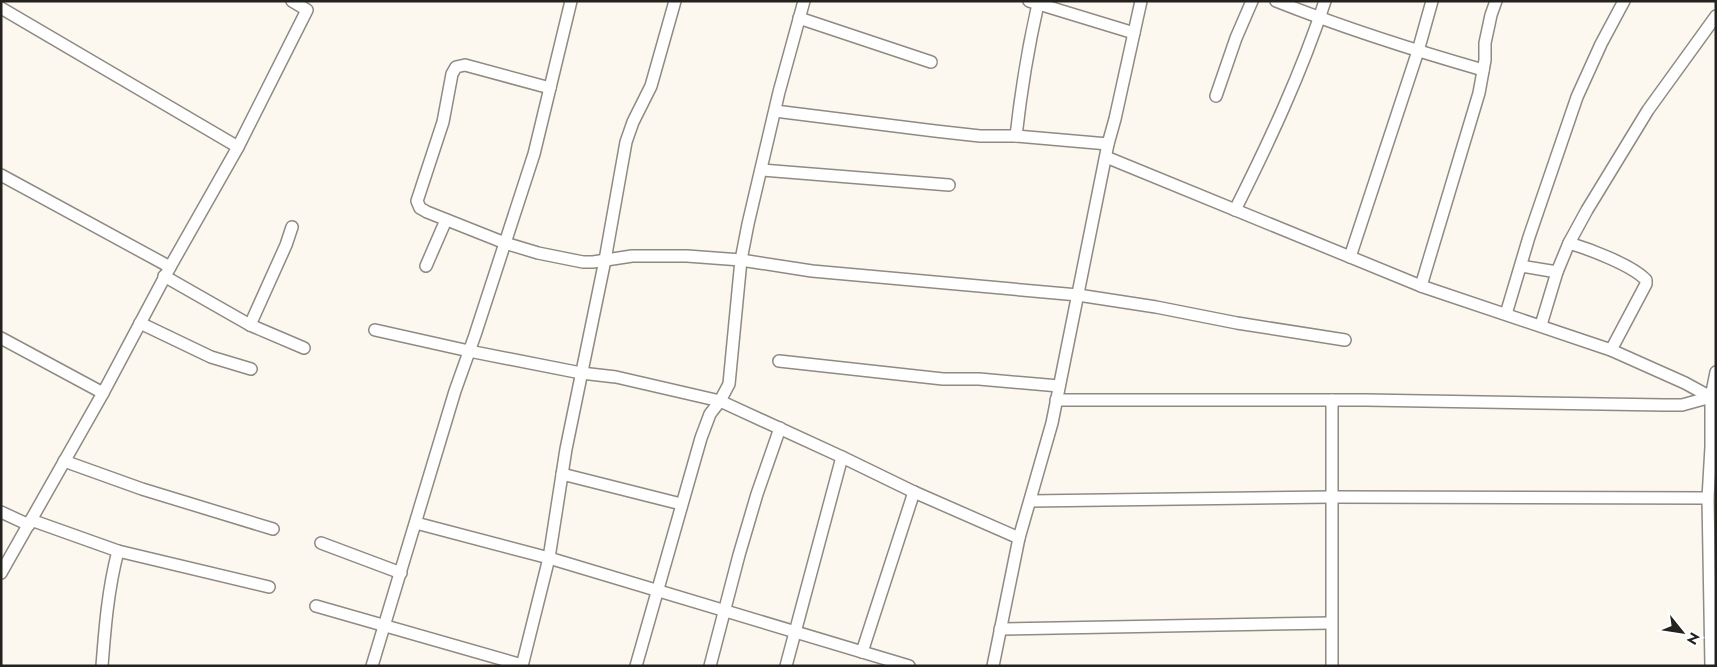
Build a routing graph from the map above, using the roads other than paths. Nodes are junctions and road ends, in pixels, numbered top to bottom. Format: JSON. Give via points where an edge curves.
{"nodes":[{"id":1,"x":292,"y":1,"type":"edge"},
{"id":2,"x":571,"y":1,"type":"edge"},
{"id":3,"x":675,"y":1,"type":"edge"},
{"id":4,"x":804,"y":1,"type":"edge"},
{"id":5,"x":1141,"y":1,"type":"edge"},
{"id":6,"x":1252,"y":1,"type":"edge"},
{"id":7,"x":1276,"y":1,"type":"edge"},
{"id":8,"x":1325,"y":1,"type":"edge"},
{"id":9,"x":1432,"y":1,"type":"edge"},
{"id":10,"x":1496,"y":1,"type":"edge"},
{"id":11,"x":1624,"y":1,"type":"edge"},
{"id":12,"x":1034,"y":3,"type":"edge"},
{"id":13,"x":1,"y":8,"type":"edge"},
{"id":14,"x":1716,"y":16,"type":"edge"},
{"id":15,"x":799,"y":18,"type":"junction"},
{"id":16,"x":1319,"y":18,"type":"junction"},
{"id":17,"x":1134,"y":33,"type":"junction"},
{"id":18,"x":1418,"y":50,"type":"junction"},
{"id":19,"x":931,"y":62,"type":"dead end"},
{"id":20,"x":1483,"y":70,"type":"junction"},
{"id":21,"x":550,"y":88,"type":"junction"},
{"id":22,"x":1216,"y":96,"type":"dead end"},
{"id":23,"x":775,"y":111,"type":"junction"},
{"id":24,"x":1016,"y":136,"type":"junction"},
{"id":25,"x":1108,"y":144,"type":"junction"},
{"id":26,"x":238,"y":147,"type":"junction"},
{"id":27,"x":1106,"y":157,"type":"junction"},
{"id":28,"x":761,"y":170,"type":"junction"},
{"id":29,"x":1,"y":175,"type":"edge"},
{"id":30,"x":948,"y":185,"type":"dead end"},
{"id":31,"x":1235,"y":210,"type":"junction"},
{"id":32,"x":446,"y":220,"type":"junction"},
{"id":33,"x":292,"y":227,"type":"dead end"},
{"id":34,"x":504,"y":243,"type":"junction"},
{"id":35,"x":1569,"y":243,"type":"junction"},
{"id":36,"x":1350,"y":257,"type":"junction"},
{"id":37,"x":606,"y":260,"type":"junction"},
{"id":38,"x":742,"y":260,"type":"junction"},
{"id":39,"x":426,"y":266,"type":"dead end"},
{"id":40,"x":1521,"y":266,"type":"junction"},
{"id":41,"x":167,"y":272,"type":"junction"},
{"id":42,"x":1557,"y":272,"type":"junction"},
{"id":43,"x":1421,"y":286,"type":"junction"},
{"id":44,"x":1078,"y":295,"type":"junction"},
{"id":45,"x":1506,"y":314,"type":"junction"},
{"id":46,"x":140,"y":323,"type":"junction"},
{"id":47,"x":250,"y":325,"type":"junction"},
{"id":48,"x":1541,"y":325,"type":"junction"},
{"id":49,"x":375,"y":330,"type":"dead end"},
{"id":50,"x":1,"y":338,"type":"edge"},
{"id":51,"x":1345,"y":340,"type":"dead end"},
{"id":52,"x":304,"y":348,"type":"dead end"},
{"id":53,"x":1611,"y":350,"type":"junction"},
{"id":54,"x":469,"y":351,"type":"junction"},
{"id":55,"x":779,"y":361,"type":"dead end"},
{"id":56,"x":251,"y":369,"type":"dead end"},
{"id":57,"x":1716,"y":372,"type":"edge"},
{"id":58,"x":581,"y":373,"type":"junction"},
{"id":59,"x":1059,"y":386,"type":"junction"},
{"id":60,"x":103,"y":393,"type":"junction"},
{"id":61,"x":1714,"y":399,"type":"edge"},
{"id":62,"x":1056,"y":400,"type":"junction"},
{"id":63,"x":1332,"y":400,"type":"junction"},
{"id":64,"x":720,"y":401,"type":"junction"},
{"id":65,"x":780,"y":428,"type":"junction"},
{"id":66,"x":842,"y":457,"type":"junction"},
{"id":67,"x":64,"y":461,"type":"junction"},
{"id":68,"x":562,"y":474,"type":"junction"},
{"id":69,"x":914,"y":492,"type":"junction"},
{"id":70,"x":1331,"y":497,"type":"junction"},
{"id":71,"x":1708,"y":498,"type":"junction"},
{"id":72,"x":1030,"y":501,"type":"junction"},
{"id":73,"x":681,"y":504,"type":"junction"},
{"id":74,"x":1,"y":512,"type":"edge"},
{"id":75,"x":30,"y":522,"type":"junction"},
{"id":76,"x":416,"y":523,"type":"junction"},
{"id":77,"x":273,"y":529,"type":"dead end"},
{"id":78,"x":1020,"y":538,"type":"junction"},
{"id":79,"x":321,"y":543,"type":"dead end"},
{"id":80,"x":118,"y":551,"type":"junction"},
{"id":81,"x":549,"y":558,"type":"junction"},
{"id":82,"x":1,"y":573,"type":"edge"},
{"id":83,"x":401,"y":573,"type":"junction"},
{"id":84,"x":269,"y":587,"type":"dead end"},
{"id":85,"x":656,"y":591,"type":"junction"},
{"id":86,"x":316,"y":606,"type":"dead end"},
{"id":87,"x":724,"y":611,"type":"junction"},
{"id":88,"x":1331,"y":623,"type":"junction"},
{"id":89,"x":1713,"y":624,"type":"edge"},
{"id":90,"x":383,"y":626,"type":"junction"},
{"id":91,"x":1000,"y":628,"type":"junction"},
{"id":92,"x":795,"y":632,"type":"junction"},
{"id":93,"x":862,"y":652,"type":"junction"},
{"id":94,"x":102,"y":666,"type":"edge"},
{"id":95,"x":372,"y":666,"type":"edge"},
{"id":96,"x":522,"y":666,"type":"edge"},
{"id":97,"x":636,"y":666,"type":"edge"},
{"id":98,"x":710,"y":666,"type":"edge"},
{"id":99,"x":786,"y":666,"type":"edge"},
{"id":100,"x":909,"y":666,"type":"edge"},
{"id":101,"x":992,"y":666,"type":"edge"},
{"id":102,"x":1332,"y":666,"type":"edge"},
{"id":103,"x":1711,"y":666,"type":"edge"}],
"edges":[{"from":1,"to":26,"type":"street","via":[[307,10]]},
{"from":2,"to":21,"type":"street"},
{"from":3,"to":37,"type":"street","via":[[651,86],[626,142]]},
{"from":4,"to":15,"type":"street"},
{"from":5,"to":17,"type":"street"},
{"from":6,"to":22,"type":"street"},
{"from":7,"to":16,"type":"street"},
{"from":8,"to":16,"type":"street"},
{"from":9,"to":18,"type":"street"},
{"from":10,"to":20,"type":"street","via":[[1485,43]]},
{"from":11,"to":40,"type":"street","via":[[1577,97]]},
{"from":12,"to":17,"type":"street"},
{"from":12,"to":24,"type":"street"},
{"from":13,"to":26,"type":"street"},
{"from":14,"to":35,"type":"street","via":[[1648,110]]},
{"from":15,"to":19,"type":"street"},
{"from":15,"to":23,"type":"street"},
{"from":16,"to":18,"type":"street"},
{"from":16,"to":31,"type":"street","via":[[1286,103]]},
{"from":17,"to":25,"type":"street"},
{"from":18,"to":20,"type":"street"},
{"from":18,"to":36,"type":"street"},
{"from":20,"to":43,"type":"street"},
{"from":21,"to":32,"type":"street","via":[[465,65],[454,69],[443,122],[417,204]]},
{"from":21,"to":34,"type":"street","via":[[534,154]]},
{"from":23,"to":24,"type":"street","via":[[980,136]]},
{"from":23,"to":28,"type":"street"},
{"from":24,"to":25,"type":"street"},
{"from":25,"to":27,"type":"street"},
{"from":26,"to":41,"type":"street"},
{"from":27,"to":31,"type":"street"},
{"from":27,"to":44,"type":"street"},
{"from":28,"to":30,"type":"street"},
{"from":28,"to":38,"type":"street"},
{"from":29,"to":41,"type":"street"},
{"from":31,"to":36,"type":"street"},
{"from":32,"to":34,"type":"street"},
{"from":32,"to":39,"type":"street"},
{"from":33,"to":47,"type":"street"},
{"from":34,"to":37,"type":"street","via":[[578,261]]},
{"from":34,"to":54,"type":"street"},
{"from":35,"to":42,"type":"street"},
{"from":35,"to":53,"type":"street","via":[[1621,264],[1646,280]]},
{"from":36,"to":43,"type":"street"},
{"from":37,"to":38,"type":"street","via":[[632,256],[687,256]]},
{"from":37,"to":58,"type":"street"},
{"from":38,"to":44,"type":"street","via":[[812,271]]},
{"from":38,"to":64,"type":"street","via":[[730,376]]},
{"from":40,"to":42,"type":"street"},
{"from":40,"to":45,"type":"street"},
{"from":41,"to":46,"type":"street"},
{"from":41,"to":47,"type":"street"},
{"from":42,"to":48,"type":"street"},
{"from":43,"to":45,"type":"street"},
{"from":44,"to":51,"type":"street"},
{"from":44,"to":59,"type":"street"},
{"from":45,"to":48,"type":"street"},
{"from":46,"to":56,"type":"street","via":[[211,357]]},
{"from":46,"to":60,"type":"street"},
{"from":47,"to":52,"type":"street"},
{"from":48,"to":53,"type":"street"},
{"from":49,"to":54,"type":"street"},
{"from":50,"to":60,"type":"street"},
{"from":53,"to":61,"type":"street"},
{"from":54,"to":58,"type":"street"},
{"from":54,"to":76,"type":"street"},
{"from":55,"to":59,"type":"street","via":[[943,379]]},
{"from":57,"to":61,"type":"street"},
{"from":58,"to":64,"type":"street","via":[[616,377]]},
{"from":58,"to":68,"type":"street"},
{"from":59,"to":62,"type":"street"},
{"from":60,"to":67,"type":"street"},
{"from":61,"to":63,"type":"street","via":[[1664,405]]},
{"from":61,"to":71,"type":"street"},
{"from":62,"to":63,"type":"street"},
{"from":62,"to":72,"type":"street"},
{"from":63,"to":70,"type":"street"},
{"from":64,"to":65,"type":"street"},
{"from":64,"to":73,"type":"street","via":[[705,424]]},
{"from":65,"to":66,"type":"street"},
{"from":65,"to":87,"type":"street","via":[[757,494]]},
{"from":66,"to":69,"type":"street"},
{"from":66,"to":92,"type":"street"},
{"from":67,"to":75,"type":"street"},
{"from":67,"to":77,"type":"street"},
{"from":68,"to":73,"type":"street"},
{"from":68,"to":81,"type":"street"},
{"from":69,"to":78,"type":"street"},
{"from":69,"to":93,"type":"street"},
{"from":70,"to":71,"type":"street"},
{"from":70,"to":72,"type":"street"},
{"from":70,"to":88,"type":"street"},
{"from":71,"to":89,"type":"street"},
{"from":72,"to":78,"type":"street"},
{"from":73,"to":85,"type":"street"},
{"from":74,"to":75,"type":"street"},
{"from":75,"to":80,"type":"street"},
{"from":75,"to":82,"type":"street"},
{"from":76,"to":81,"type":"street"},
{"from":76,"to":83,"type":"street"},
{"from":78,"to":91,"type":"street"},
{"from":79,"to":83,"type":"street"},
{"from":80,"to":84,"type":"street"},
{"from":80,"to":94,"type":"street","via":[[106,611]]},
{"from":81,"to":85,"type":"street"},
{"from":81,"to":96,"type":"street"},
{"from":83,"to":90,"type":"street"},
{"from":85,"to":87,"type":"street"},
{"from":85,"to":97,"type":"street"},
{"from":86,"to":90,"type":"street"},
{"from":87,"to":92,"type":"street"},
{"from":87,"to":98,"type":"street"},
{"from":88,"to":91,"type":"street"},
{"from":88,"to":102,"type":"street"},
{"from":89,"to":103,"type":"street"},
{"from":90,"to":95,"type":"street"},
{"from":90,"to":96,"type":"street"},
{"from":91,"to":101,"type":"street"},
{"from":92,"to":93,"type":"street"},
{"from":92,"to":99,"type":"street"},
{"from":93,"to":100,"type":"street"}]}
